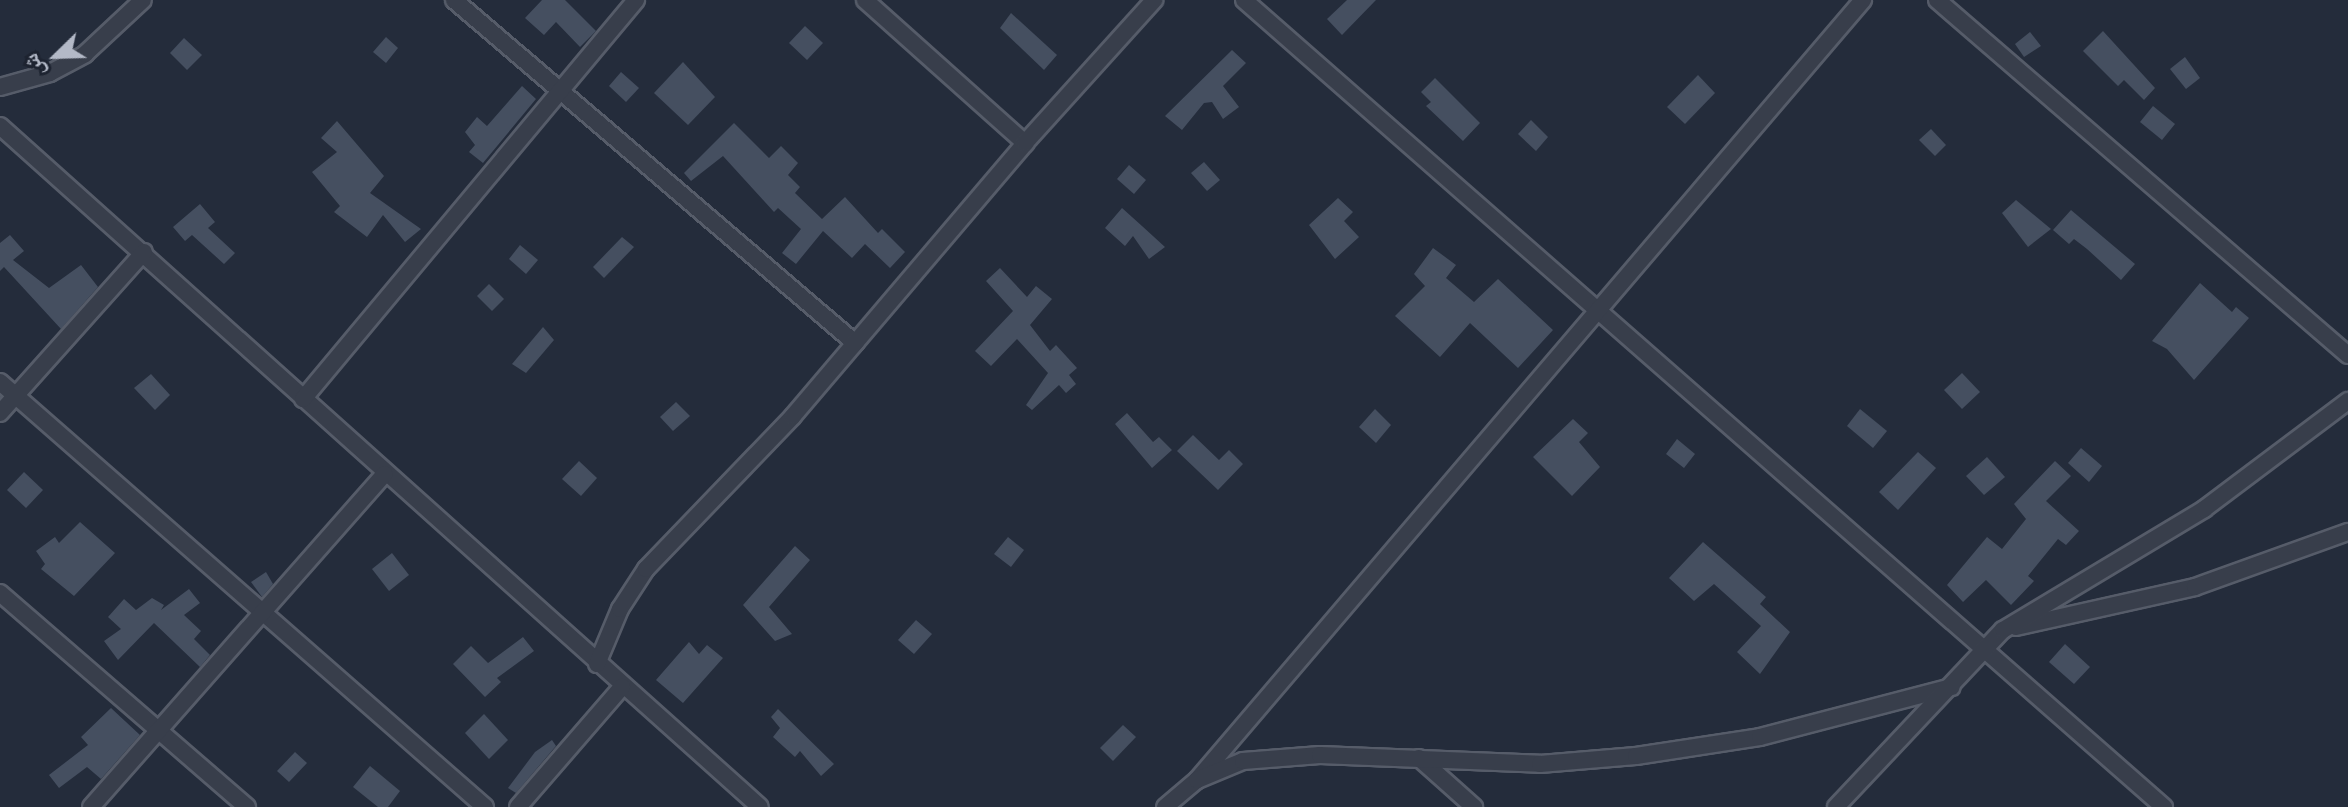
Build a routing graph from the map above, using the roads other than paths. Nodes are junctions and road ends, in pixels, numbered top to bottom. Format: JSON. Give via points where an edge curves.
{"nodes":[{"id":1,"x":143,"y":0,"type":"edge"},
{"id":2,"x":454,"y":0,"type":"edge"},
{"id":3,"x":636,"y":0,"type":"edge"},
{"id":4,"x":865,"y":0,"type":"edge"},
{"id":5,"x":1154,"y":0,"type":"edge"},
{"id":6,"x":1244,"y":0,"type":"edge"},
{"id":7,"x":1863,"y":0,"type":"edge"},
{"id":8,"x":1937,"y":0,"type":"edge"},
{"id":9,"x":0,"y":87,"type":"edge"},
{"id":10,"x":560,"y":92,"type":"junction"},
{"id":11,"x":0,"y":126,"type":"edge"},
{"id":12,"x":1025,"y":143,"type":"junction"},
{"id":13,"x":144,"y":252,"type":"junction"},
{"id":14,"x":1599,"y":309,"type":"junction"},
{"id":15,"x":855,"y":343,"type":"junction"},
{"id":16,"x":2348,"y":355,"type":"edge"},
{"id":17,"x":0,"y":382,"type":"edge"},
{"id":18,"x":15,"y":395,"type":"junction"},
{"id":19,"x":303,"y":399,"type":"junction"},
{"id":20,"x":2348,"y":401,"type":"edge"},
{"id":21,"x":0,"y":413,"type":"edge"},
{"id":22,"x":385,"y":474,"type":"junction"},
{"id":23,"x":2348,"y":532,"type":"edge"},
{"id":24,"x":0,"y":593,"type":"edge"},
{"id":25,"x":264,"y":611,"type":"junction"},
{"id":26,"x":2003,"y":630,"type":"junction"},
{"id":27,"x":1983,"y":652,"type":"junction"},
{"id":28,"x":597,"y":664,"type":"junction"},
{"id":29,"x":622,"y":687,"type":"junction"},
{"id":30,"x":1952,"y":687,"type":"junction"},
{"id":31,"x":157,"y":730,"type":"junction"},
{"id":32,"x":1419,"y":758,"type":"junction"},
{"id":33,"x":1197,"y":780,"type":"junction"},
{"id":34,"x":91,"y":807,"type":"edge"},
{"id":35,"x":247,"y":807,"type":"edge"},
{"id":36,"x":485,"y":807,"type":"edge"},
{"id":37,"x":518,"y":807,"type":"edge"},
{"id":38,"x":760,"y":807,"type":"edge"},
{"id":39,"x":1165,"y":807,"type":"edge"},
{"id":40,"x":1474,"y":807,"type":"edge"},
{"id":41,"x":1836,"y":807,"type":"edge"},
{"id":42,"x":2164,"y":807,"type":"edge"}],
"edges":[{"from":1,"to":9,"type":"street","via":[[85,54],[50,73]]},
{"from":2,"to":10,"type":"street"},
{"from":3,"to":10,"type":"street"},
{"from":4,"to":12,"type":"street"},
{"from":5,"to":12,"type":"street"},
{"from":6,"to":14,"type":"street"},
{"from":7,"to":14,"type":"street"},
{"from":8,"to":16,"type":"street"},
{"from":10,"to":15,"type":"street"},
{"from":10,"to":19,"type":"street"},
{"from":11,"to":13,"type":"street"},
{"from":12,"to":15,"type":"street"},
{"from":13,"to":18,"type":"street"},
{"from":13,"to":19,"type":"street"},
{"from":14,"to":27,"type":"street"},
{"from":14,"to":33,"type":"street"},
{"from":15,"to":28,"type":"street","via":[[646,569],[620,609]]},
{"from":17,"to":18,"type":"street"},
{"from":18,"to":21,"type":"street"},
{"from":18,"to":25,"type":"street"},
{"from":19,"to":22,"type":"street"},
{"from":20,"to":26,"type":"street","via":[[2204,509]]},
{"from":22,"to":25,"type":"street"},
{"from":22,"to":28,"type":"street"},
{"from":23,"to":26,"type":"street","via":[[2195,587]]},
{"from":24,"to":31,"type":"street"},
{"from":25,"to":31,"type":"street"},
{"from":25,"to":36,"type":"street"},
{"from":26,"to":27,"type":"street"},
{"from":27,"to":30,"type":"street"},
{"from":27,"to":42,"type":"street"},
{"from":28,"to":29,"type":"street"},
{"from":29,"to":37,"type":"street"},
{"from":29,"to":38,"type":"street"},
{"from":30,"to":32,"type":"street","via":[[1760,737],[1636,756],[1540,764]]},
{"from":30,"to":41,"type":"street"},
{"from":31,"to":34,"type":"street"},
{"from":31,"to":35,"type":"street"},
{"from":32,"to":33,"type":"street","via":[[1320,755],[1243,761]]},
{"from":32,"to":40,"type":"street"},
{"from":33,"to":39,"type":"street"}]}
